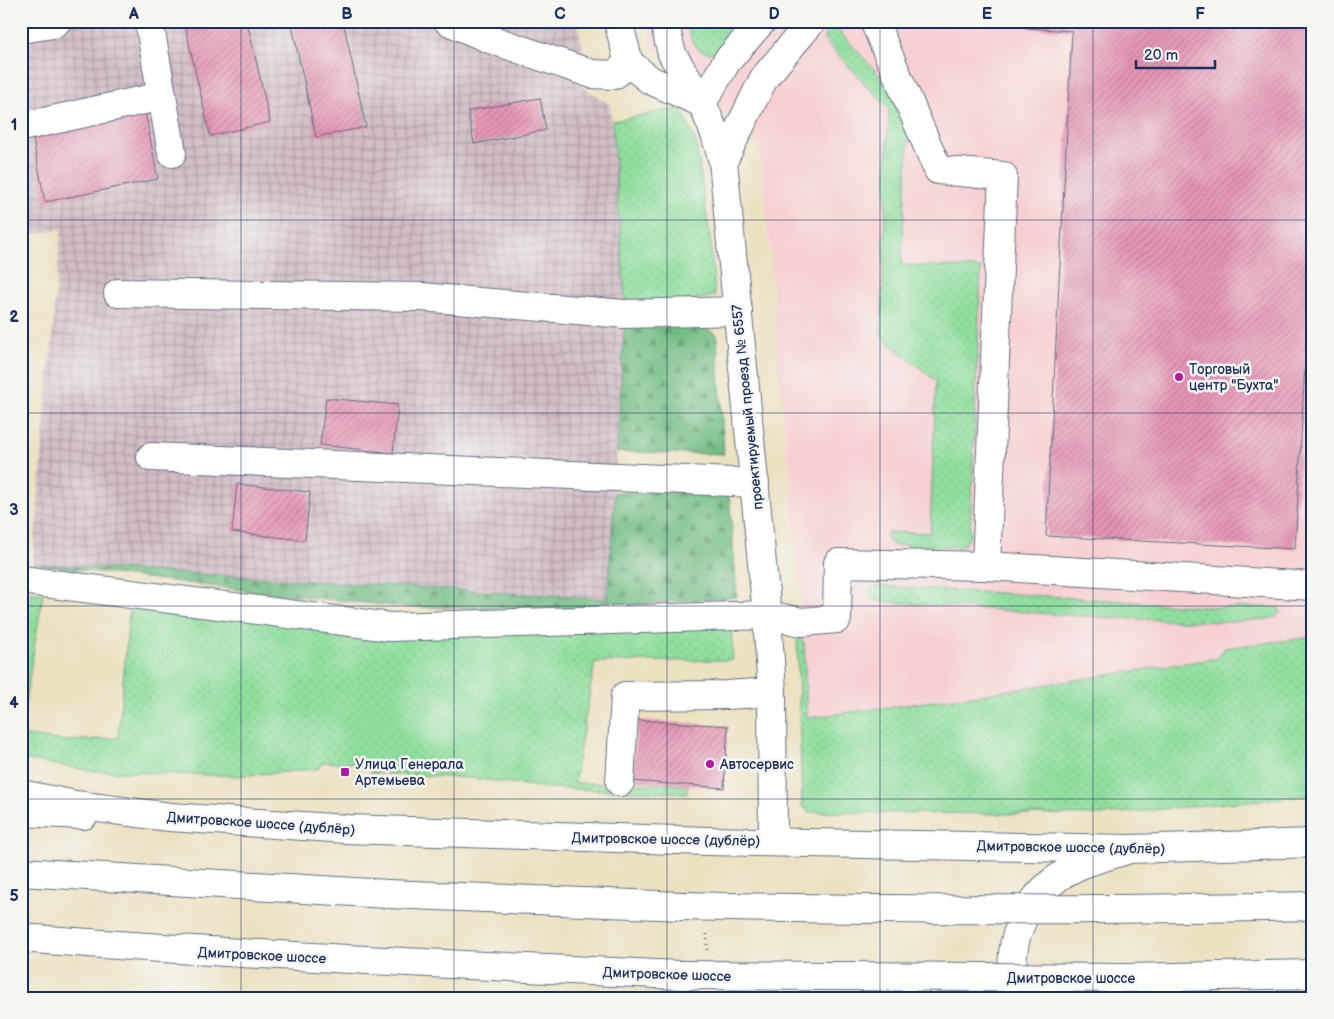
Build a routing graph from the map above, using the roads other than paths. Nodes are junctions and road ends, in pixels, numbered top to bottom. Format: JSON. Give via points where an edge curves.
{"nodes":[{"id":1,"x":57,"y":21,"type":"edge"},
{"id":2,"x":149,"y":21,"type":"edge"},
{"id":3,"x":448,"y":21,"type":"edge"},
{"id":4,"x":618,"y":21,"type":"edge"},
{"id":5,"x":664,"y":21,"type":"edge"},
{"id":6,"x":762,"y":21,"type":"edge"},
{"id":7,"x":812,"y":21,"type":"edge"},
{"id":8,"x":874,"y":21,"type":"edge"},
{"id":9,"x":21,"y":29,"type":"edge"},
{"id":10,"x":629,"y":63,"type":"junction"},
{"id":11,"x":162,"y":96,"type":"junction"},
{"id":12,"x":702,"y":103,"type":"junction"},
{"id":13,"x":21,"y":127,"type":"edge"},
{"id":14,"x":172,"y":153,"type":"dead end"},
{"id":15,"x":723,"y":161,"type":"junction"},
{"id":16,"x":118,"y":293,"type":"dead end"},
{"id":17,"x":738,"y":311,"type":"junction"},
{"id":18,"x":151,"y":457,"type":"dead end"},
{"id":19,"x":755,"y":484,"type":"junction"},
{"id":20,"x":986,"y":566,"type":"junction"},
{"id":21,"x":21,"y":580,"type":"edge"},
{"id":22,"x":1313,"y":586,"type":"edge"},
{"id":23,"x":767,"y":615,"type":"junction"},
{"id":24,"x":772,"y":692,"type":"junction"},
{"id":25,"x":620,"y":782,"type":"dead end"},
{"id":26,"x":21,"y":794,"type":"edge"},
{"id":27,"x":21,"y":812,"type":"edge"},
{"id":28,"x":170,"y":817,"type":"junction"},
{"id":29,"x":773,"y":841,"type":"junction"},
{"id":30,"x":1313,"y":843,"type":"edge"},
{"id":31,"x":1130,"y":849,"type":"junction"},
{"id":32,"x":21,"y":872,"type":"edge"},
{"id":33,"x":1313,"y":906,"type":"edge"},
{"id":34,"x":21,"y":938,"type":"edge"},
{"id":35,"x":1313,"y":974,"type":"edge"},
{"id":36,"x":1018,"y":998,"type":"edge"}],
"edges":[{"from":1,"to":9,"type":"main road"},
{"from":2,"to":11,"type":"main road"},
{"from":3,"to":10,"type":"main road","via":[[592,74],[614,75]]},
{"from":4,"to":10,"type":"main road"},
{"from":5,"to":12,"type":"main road","name":"проектируемый проезд № 6557","via":[[672,54]]},
{"from":6,"to":12,"type":"main road","via":[[727,61]]},
{"from":7,"to":15,"type":"main road","via":[[764,78]]},
{"from":8,"to":20,"type":"main road","via":[[938,170],[1004,176]]},
{"from":10,"to":12,"type":"main road","via":[[650,80]]},
{"from":11,"to":13,"type":"main road"},
{"from":11,"to":14,"type":"main road"},
{"from":12,"to":15,"type":"main road","name":"проектируемый проезд № 6557"},
{"from":15,"to":17,"type":"main road","name":"проектируемый проезд № 6557"},
{"from":16,"to":17,"type":"main road","via":[[421,297],[624,314]]},
{"from":17,"to":19,"type":"main road","name":"проектируемый проезд № 6557"},
{"from":18,"to":19,"type":"main road"},
{"from":19,"to":23,"type":"main road","name":"проектируемый проезд № 6557"},
{"from":20,"to":22,"type":"main road"},
{"from":20,"to":23,"type":"main road","via":[[838,563],[837,619],[802,622]]},
{"from":21,"to":23,"type":"main road","via":[[390,627]]},
{"from":23,"to":24,"type":"main road","name":"проектируемый проезд № 6557"},
{"from":24,"to":25,"type":"main road","via":[[625,696]]},
{"from":24,"to":29,"type":"main road","name":"проектируемый проезд № 6557"},
{"from":26,"to":28,"type":"main road","name":"Дмитровское шоссе (дублёр)","via":[[75,805]]},
{"from":27,"to":28,"type":"main road"},
{"from":28,"to":29,"type":"main road","name":"Дмитровское шоссе (дублёр)","via":[[347,829]]},
{"from":29,"to":31,"type":"main road","name":"Дмитровское шоссе (дублёр)"},
{"from":30,"to":31,"type":"main road","name":"Дмитровское шоссе (дублёр)"},
{"from":31,"to":36,"type":"main road","via":[[1073,868],[1050,883],[1035,900],[1014,943],[1011,963]]},
{"from":32,"to":33,"type":"main road","bridge":true,"via":[[388,894],[683,906],[870,910]]},
{"from":34,"to":35,"type":"main road","name":"Дмитровское шоссе","bridge":true,"via":[[384,962],[681,975],[1128,978]]}]}
